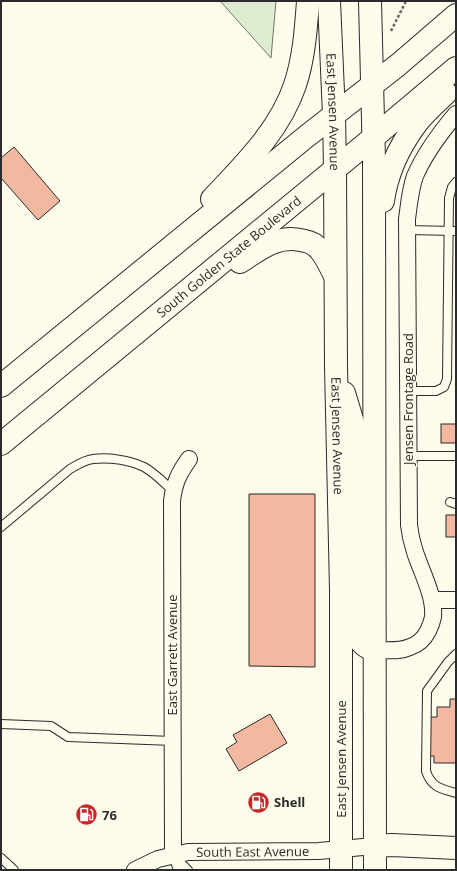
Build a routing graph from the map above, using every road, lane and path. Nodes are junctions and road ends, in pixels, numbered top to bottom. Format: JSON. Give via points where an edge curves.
{"nodes":[{"id":1,"x":308,"y":1,"type":"edge"},
{"id":2,"x":329,"y":1,"type":"edge"},
{"id":3,"x":370,"y":1,"type":"edge"},
{"id":4,"x":406,"y":1,"type":"edge"},
{"id":5,"x":456,"y":15,"type":"edge"},
{"id":6,"x":390,"y":32,"type":"dead end"},
{"id":7,"x":456,"y":68,"type":"edge"},
{"id":8,"x":456,"y":82,"type":"edge"},
{"id":9,"x":373,"y":85,"type":"junction"},
{"id":10,"x":456,"y":114,"type":"edge"},
{"id":11,"x":334,"y":115,"type":"junction"},
{"id":12,"x":374,"y":137,"type":"junction"},
{"id":13,"x":335,"y":169,"type":"junction"},
{"id":14,"x":456,"y":182,"type":"edge"},
{"id":15,"x":407,"y":230,"type":"junction"},
{"id":16,"x":452,"y":231,"type":"edge"},
{"id":17,"x":154,"y":260,"type":"junction"},
{"id":18,"x":335,"y":277,"type":"junction"},
{"id":19,"x":374,"y":277,"type":"junction"},
{"id":20,"x":177,"y":299,"type":"junction"},
{"id":21,"x":336,"y":367,"type":"junction"},
{"id":22,"x":1,"y":386,"type":"edge"},
{"id":23,"x":408,"y":390,"type":"junction"},
{"id":24,"x":1,"y":444,"type":"edge"},
{"id":25,"x":409,"y":456,"type":"junction"},
{"id":26,"x":456,"y":456,"type":"edge"},
{"id":27,"x":189,"y":459,"type":"dead end"},
{"id":28,"x":173,"y":491,"type":"junction"},
{"id":29,"x":1,"y":527,"type":"edge"},
{"id":30,"x":432,"y":600,"type":"junction"},
{"id":31,"x":456,"y":600,"type":"edge"},
{"id":32,"x":374,"y":650,"type":"junction"},
{"id":33,"x":456,"y":654,"type":"edge"},
{"id":34,"x":1,"y":724,"type":"edge"},
{"id":35,"x":173,"y":741,"type":"junction"},
{"id":36,"x":456,"y":793,"type":"edge"},
{"id":37,"x":374,"y":846,"type":"junction"},
{"id":38,"x":456,"y":848,"type":"edge"},
{"id":39,"x":1,"y":858,"type":"edge"},
{"id":40,"x":341,"y":860,"type":"edge"},
{"id":41,"x":175,"y":862,"type":"edge"},
{"id":42,"x":14,"y":870,"type":"edge"},
{"id":43,"x":134,"y":870,"type":"edge"},
{"id":44,"x":188,"y":870,"type":"edge"},
{"id":45,"x":374,"y":870,"type":"edge"}],
"edges":[{"from":1,"to":17,"type":"main road","via":[[301,64],[295,86],[279,119],[244,164]]},
{"from":2,"to":11,"type":"main road","name":"East Jensen Avenue"},
{"from":3,"to":9,"type":"main road"},
{"from":4,"to":6,"type":"path"},
{"from":5,"to":9,"type":"main road"},
{"from":7,"to":12,"type":"main road","name":"South Golden State Boulevard"},
{"from":8,"to":19,"type":"main road","via":[[416,123],[392,164],[385,187]]},
{"from":9,"to":11,"type":"main road"},
{"from":9,"to":12,"type":"main road"},
{"from":10,"to":15,"type":"street","name":"Jensen Frontage Road","via":[[428,151],[415,177],[409,198]]},
{"from":11,"to":13,"type":"main road","name":"East Jensen Avenue"},
{"from":11,"to":17,"type":"main road"},
{"from":12,"to":13,"type":"main road","name":"South Golden State Boulevard"},
{"from":12,"to":19,"type":"main road"},
{"from":13,"to":18,"type":"main road","name":"East Jensen Avenue"},
{"from":13,"to":20,"type":"main road","name":"South Golden State Boulevard"},
{"from":14,"to":16,"type":"lane","via":[[449,198]]},
{"from":15,"to":16,"type":"lane"},
{"from":15,"to":23,"type":"street","name":"Jensen Frontage Road"},
{"from":16,"to":23,"type":"lane","via":[[447,380],[444,387],[436,391]]},
{"from":17,"to":22,"type":"main road"},
{"from":18,"to":20,"type":"main road","via":[[320,249],[312,243],[301,239],[280,239]]},
{"from":18,"to":21,"type":"main road","name":"East Jensen Avenue"},
{"from":19,"to":32,"type":"main road"},
{"from":20,"to":24,"type":"main road","name":"South Golden State Boulevard"},
{"from":21,"to":32,"type":"main road","via":[[356,434],[356,630],[362,644]]},
{"from":21,"to":40,"type":"main road","name":"East Jensen Avenue","via":[[341,590]]},
{"from":23,"to":25,"type":"street","name":"Jensen Frontage Road"},
{"from":25,"to":26,"type":"lane"},
{"from":25,"to":30,"type":"street","name":"Jensen Frontage Road","via":[[411,538]]},
{"from":27,"to":28,"type":"street","name":"East Garrett Avenue","via":[[181,469]]},
{"from":28,"to":29,"type":"lane","via":[[152,473],[135,464],[107,458],[91,459],[70,469]]},
{"from":28,"to":35,"type":"street","name":"East Garrett Avenue"},
{"from":30,"to":31,"type":"street"},
{"from":30,"to":32,"type":"street","name":"Jensen Frontage Road","via":[[433,616],[430,627],[419,643],[398,650]]},
{"from":32,"to":37,"type":"main road"},
{"from":33,"to":36,"type":"lane","via":[[427,691],[426,771],[433,784]]},
{"from":34,"to":35,"type":"lane","via":[[51,726],[68,737]]},
{"from":35,"to":41,"type":"street","name":"East Garrett Avenue"},
{"from":37,"to":38,"type":"main road"},
{"from":37,"to":40,"type":"street","name":"South East Avenue"},
{"from":37,"to":45,"type":"main road"},
{"from":39,"to":42,"type":"lane"},
{"from":40,"to":41,"type":"street","name":"South East Avenue","via":[[319,851],[188,852]]},
{"from":41,"to":43,"type":"street","name":"South East Avenue","via":[[158,859]]},
{"from":41,"to":44,"type":"lane"}]}
